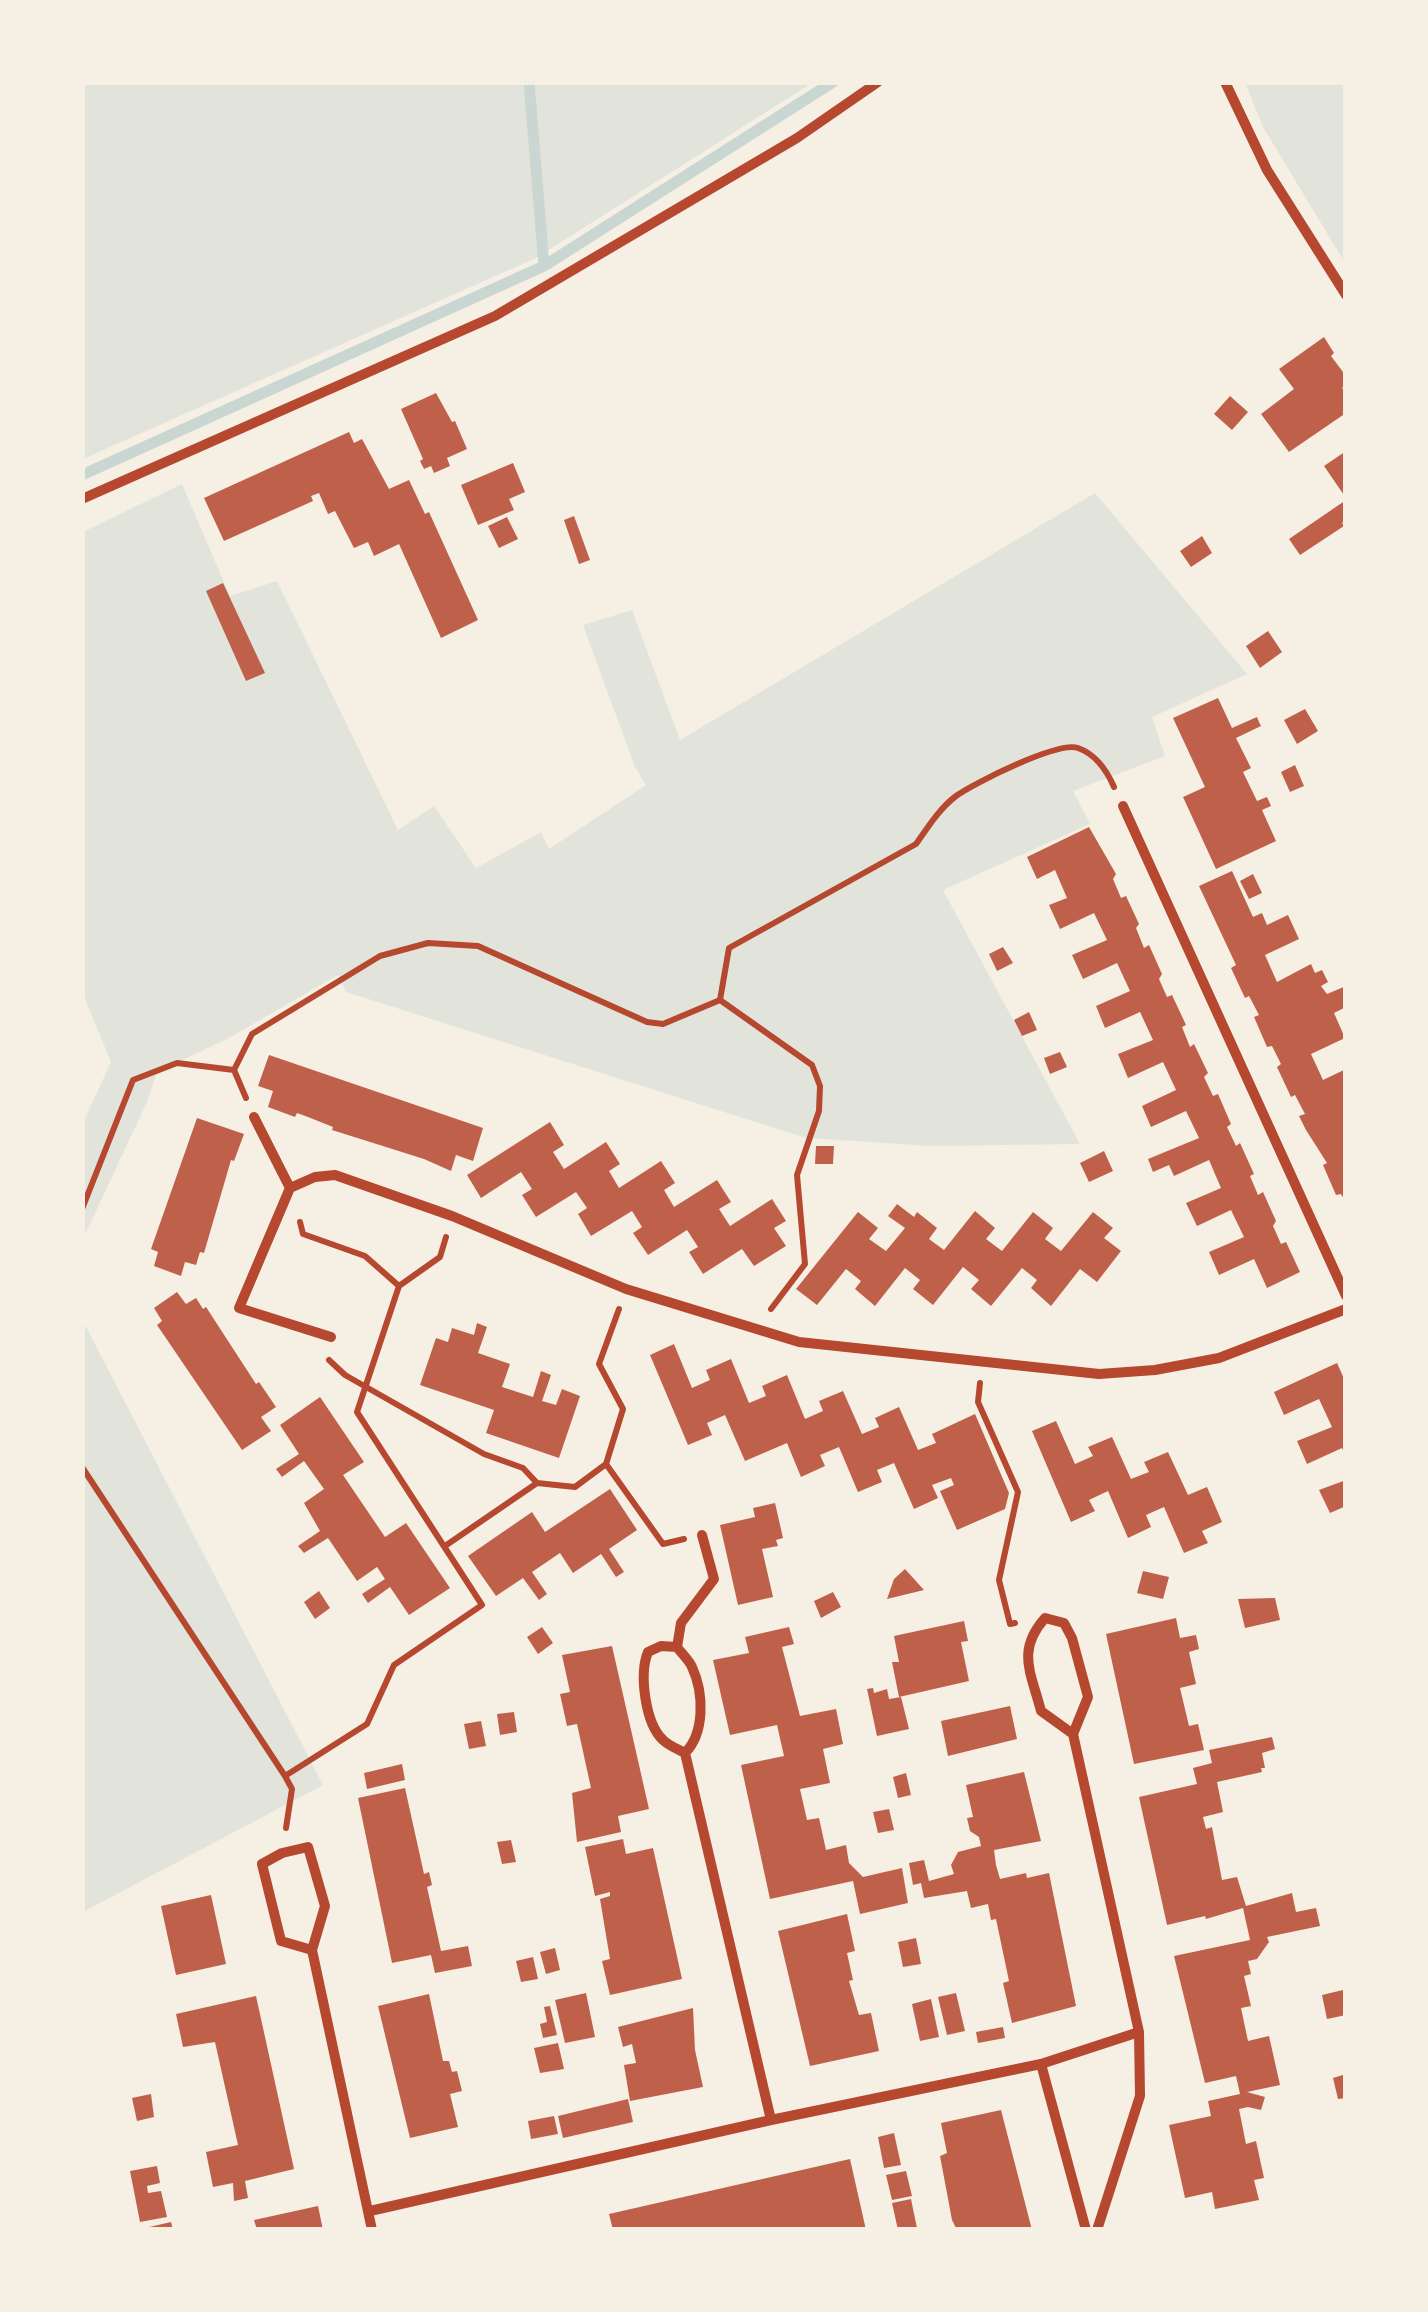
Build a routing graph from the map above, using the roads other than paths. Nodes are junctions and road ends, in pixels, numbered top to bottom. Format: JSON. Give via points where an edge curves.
{"nodes":[{"id":1,"x":878,"y":82,"type":"edge"},
{"id":2,"x":1225,"y":82,"type":"edge"},
{"id":3,"x":1346,"y":295,"type":"edge"},
{"id":4,"x":82,"y":500,"type":"edge"},
{"id":5,"x":1123,"y":806,"type":"road end"},
{"id":6,"x":254,"y":1117,"type":"dead end"},
{"id":7,"x":290,"y":1188,"type":"junction"},
{"id":8,"x":1346,"y":1296,"type":"edge"},
{"id":9,"x":1346,"y":1309,"type":"edge"},
{"id":10,"x":331,"y":1337,"type":"road end"},
{"id":11,"x":702,"y":1535,"type":"road end"},
{"id":12,"x":677,"y":1648,"type":"junction"},
{"id":13,"x":1073,"y":1734,"type":"junction"},
{"id":14,"x":685,"y":1753,"type":"junction"},
{"id":15,"x":312,"y":1950,"type":"junction"},
{"id":16,"x":1138,"y":2032,"type":"junction"},
{"id":17,"x":1040,"y":2064,"type":"junction"},
{"id":18,"x":772,"y":2120,"type":"junction"},
{"id":19,"x":370,"y":2211,"type":"junction"},
{"id":20,"x":372,"y":2230,"type":"edge"},
{"id":21,"x":1086,"y":2230,"type":"edge"},
{"id":22,"x":1096,"y":2230,"type":"edge"}],
"edges":[{"from":1,"to":4,"type":"street","via":[[797,138],[494,316]]},
{"from":2,"to":3,"type":"street","via":[[1267,170]]},
{"from":5,"to":8,"type":"street"},
{"from":6,"to":7,"type":"street"},
{"from":7,"to":9,"type":"street","via":[[335,1175],[626,1289],[799,1342],[981,1363],[1099,1374],[1155,1370],[1219,1358]]},
{"from":7,"to":10,"type":"street","via":[[238,1308]]},
{"from":11,"to":12,"type":"street","via":[[714,1579],[681,1623]]},
{"from":12,"to":14,"type":"street","via":[[692,1667],[699,1710],[700,1730]]},
{"from":12,"to":14,"type":"street","via":[[648,1652],[642,1665],[652,1722],[661,1739]]},
{"from":13,"to":13,"type":"street","via":[[1088,1697],[1064,1623],[1045,1618],[1026,1652],[1040,1711]]},
{"from":13,"to":16,"type":"street"},
{"from":14,"to":18,"type":"street"},
{"from":15,"to":15,"type":"street","via":[[325,1906],[308,1847],[262,1864],[281,1940]]},
{"from":15,"to":19,"type":"street"},
{"from":16,"to":17,"type":"street"},
{"from":16,"to":22,"type":"street","via":[[1140,2096]]},
{"from":17,"to":18,"type":"street"},
{"from":17,"to":21,"type":"street"},
{"from":18,"to":19,"type":"street"},
{"from":19,"to":20,"type":"street"}]}
